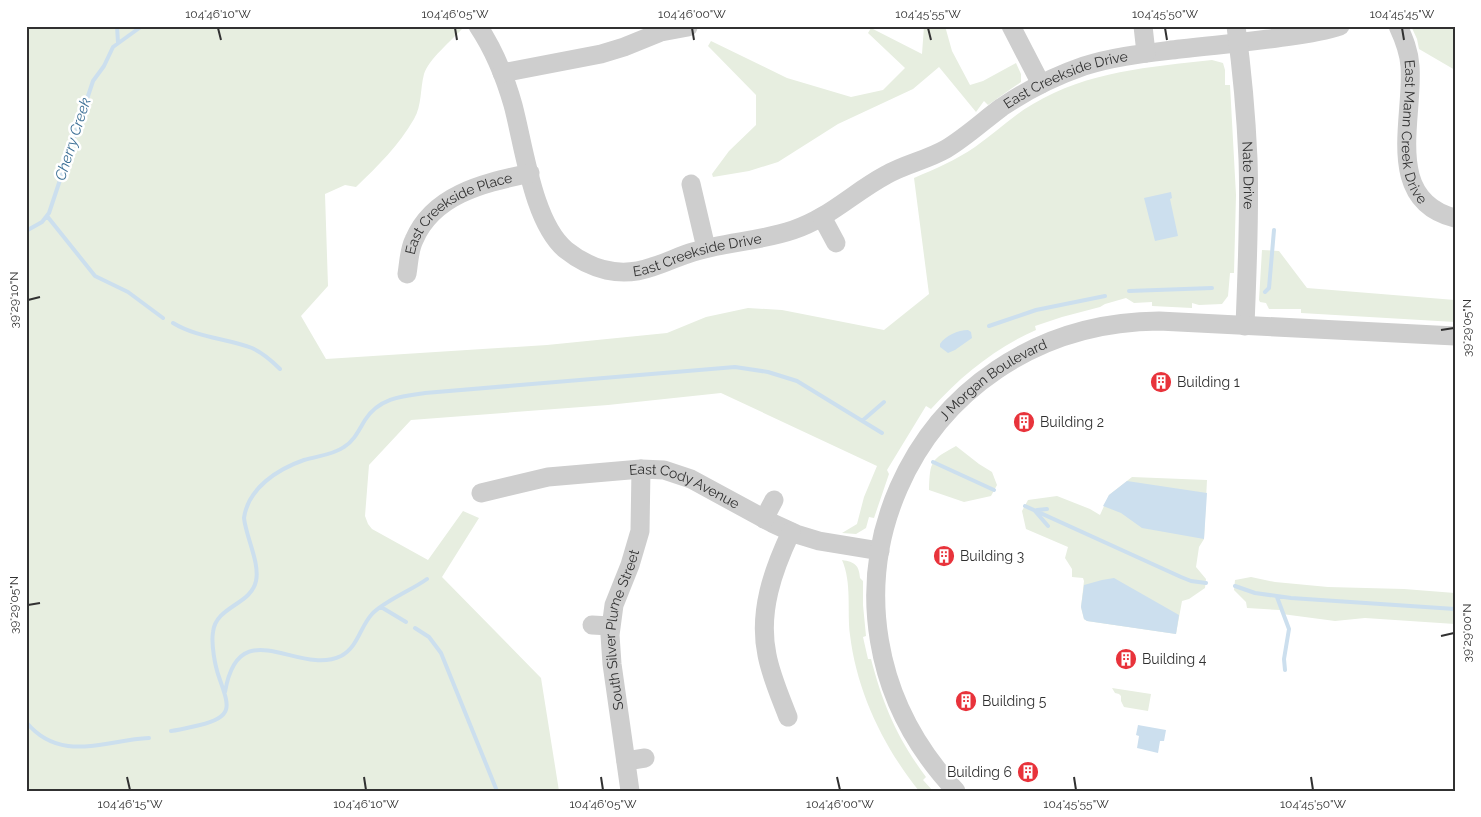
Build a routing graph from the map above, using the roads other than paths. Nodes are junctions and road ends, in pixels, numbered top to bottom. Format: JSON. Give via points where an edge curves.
{"nodes":[{"id":1,"x":478,"y":26,"type":"edge"},
{"id":2,"x":1011,"y":26,"type":"edge"},
{"id":3,"x":1143,"y":26,"type":"edge"},
{"id":4,"x":1340,"y":26,"type":"edge"},
{"id":5,"x":1398,"y":26,"type":"edge"},
{"id":6,"x":688,"y":27,"type":"edge"},
{"id":7,"x":1237,"y":34,"type":"edge"},
{"id":8,"x":1146,"y":53,"type":"junction"},
{"id":9,"x":502,"y":73,"type":"junction"},
{"id":10,"x":1041,"y":84,"type":"junction"},
{"id":11,"x":530,"y":173,"type":"junction"},
{"id":12,"x":691,"y":184,"type":"dead end"},
{"id":13,"x":822,"y":217,"type":"junction"},
{"id":14,"x":1455,"y":218,"type":"edge"},
{"id":15,"x":836,"y":243,"type":"dead end"},
{"id":16,"x":706,"y":248,"type":"junction"},
{"id":17,"x":407,"y":274,"type":"dead end"},
{"id":18,"x":1245,"y":326,"type":"junction"},
{"id":19,"x":1455,"y":336,"type":"edge"},
{"id":20,"x":642,"y":469,"type":"junction"},
{"id":21,"x":481,"y":493,"type":"dead end"},
{"id":22,"x":774,"y":500,"type":"dead end"},
{"id":23,"x":764,"y":519,"type":"junction"},
{"id":24,"x":791,"y":532,"type":"junction"},
{"id":25,"x":880,"y":551,"type":"junction"},
{"id":26,"x":788,"y":717,"type":"dead end"},
{"id":27,"x":645,"y":758,"type":"dead end"},
{"id":28,"x":626,"y":761,"type":"junction"},
{"id":29,"x":630,"y":791,"type":"edge"},
{"id":30,"x":956,"y":791,"type":"edge"}],
"edges":[{"from":1,"to":9,"type":"street","name":"East Creekside Drive"},
{"from":2,"to":10,"type":"street"},
{"from":3,"to":8,"type":"street"},
{"from":4,"to":7,"type":"street","name":"East Creekside Drive","via":[[1317,32]]},
{"from":5,"to":14,"type":"street","name":"East Mann Creek Drive","via":[[1408,49],[1410,66],[1407,161],[1411,182],[1430,207]]},
{"from":6,"to":9,"type":"street","via":[[661,32],[601,54]]},
{"from":7,"to":8,"type":"street","name":"East Creekside Drive"},
{"from":7,"to":18,"type":"street","name":"Nate Drive","via":[[1248,168]]},
{"from":8,"to":10,"type":"street","name":"East Creekside Drive","via":[[1085,66]]},
{"from":9,"to":11,"type":"street","name":"East Creekside Drive"},
{"from":10,"to":13,"type":"street","name":"East Creekside Drive","via":[[1004,105],[949,148],[885,175]]},
{"from":11,"to":16,"type":"street","name":"East Creekside Drive","via":[[545,222],[570,262],[627,272],[650,268]]},
{"from":11,"to":17,"type":"street","name":"East Creekside Place","via":[[469,189],[439,207],[414,240]]},
{"from":12,"to":16,"type":"street"},
{"from":13,"to":15,"type":"street"},
{"from":13,"to":16,"type":"street","name":"East Creekside Drive","via":[[775,236]]},
{"from":18,"to":19,"type":"street","name":"J Morgan Boulevard"},
{"from":18,"to":25,"type":"street","name":"J Morgan Boulevard","via":[[1159,321],[1113,323],[1031,349],[989,374],[943,415],[908,466],[887,521]]},
{"from":20,"to":21,"type":"street","name":"East Cody Avenue","via":[[543,478]]},
{"from":20,"to":23,"type":"street","name":"East Cody Avenue","via":[[681,475]]},
{"from":20,"to":28,"type":"street","name":"South Silver Plume Street","via":[[640,531],[614,605],[601,625],[612,664]]},
{"from":22,"to":23,"type":"street"},
{"from":23,"to":24,"type":"street","name":"East Cody Avenue"},
{"from":24,"to":25,"type":"street","name":"East Cody Avenue","via":[[819,541]]},
{"from":24,"to":26,"type":"street","via":[[772,578],[765,633],[771,670]]},
{"from":25,"to":30,"type":"street","name":"J Morgan Boulevard","via":[[877,614],[889,680],[919,744]]},
{"from":27,"to":28,"type":"street"},
{"from":28,"to":29,"type":"street","name":"South Silver Plume Street"}]}
